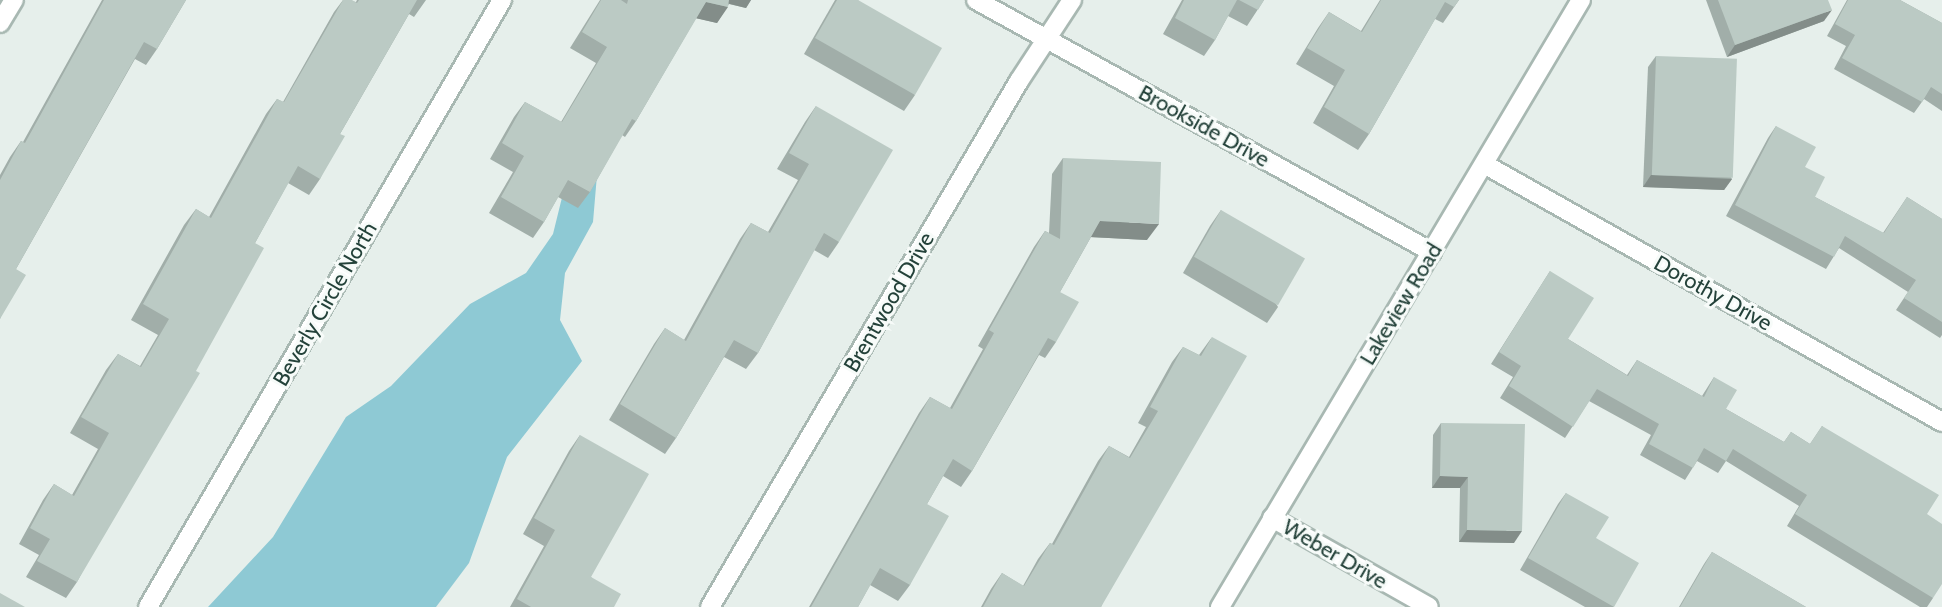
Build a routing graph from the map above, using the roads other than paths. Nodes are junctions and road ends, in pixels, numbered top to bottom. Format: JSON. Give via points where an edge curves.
{"nodes":[{"id":1,"x":14,"y":0,"type":"edge"},
{"id":2,"x":502,"y":0,"type":"edge"},
{"id":3,"x":976,"y":0,"type":"edge"},
{"id":4,"x":1072,"y":0,"type":"edge"},
{"id":5,"x":1581,"y":0,"type":"edge"},
{"id":6,"x":0,"y":23,"type":"edge"},
{"id":7,"x":1047,"y":39,"type":"junction"},
{"id":8,"x":1484,"y":164,"type":"junction"},
{"id":9,"x":1432,"y":252,"type":"junction"},
{"id":10,"x":1942,"y":422,"type":"edge"},
{"id":11,"x":1272,"y":518,"type":"junction"},
{"id":12,"x":148,"y":607,"type":"edge"},
{"id":13,"x":710,"y":607,"type":"edge"},
{"id":14,"x":1220,"y":607,"type":"edge"},
{"id":15,"x":1429,"y":607,"type":"edge"}],
"edges":[{"from":1,"to":6,"type":"street"},
{"from":2,"to":12,"type":"street","name":"Beverly Circle North"},
{"from":3,"to":7,"type":"street","name":"Brookside Drive"},
{"from":4,"to":7,"type":"street","name":"Brentwood Drive"},
{"from":5,"to":8,"type":"street","name":"Lakeview Road"},
{"from":7,"to":9,"type":"street","name":"Brookside Drive"},
{"from":7,"to":13,"type":"street","name":"Brentwood Drive"},
{"from":8,"to":9,"type":"street","name":"Lakeview Road"},
{"from":8,"to":10,"type":"street","name":"Dorothy Drive"},
{"from":9,"to":11,"type":"street","name":"Lakeview Road"},
{"from":11,"to":14,"type":"street","name":"Lakeview Road"},
{"from":11,"to":15,"type":"street","name":"Weber Drive"}]}
